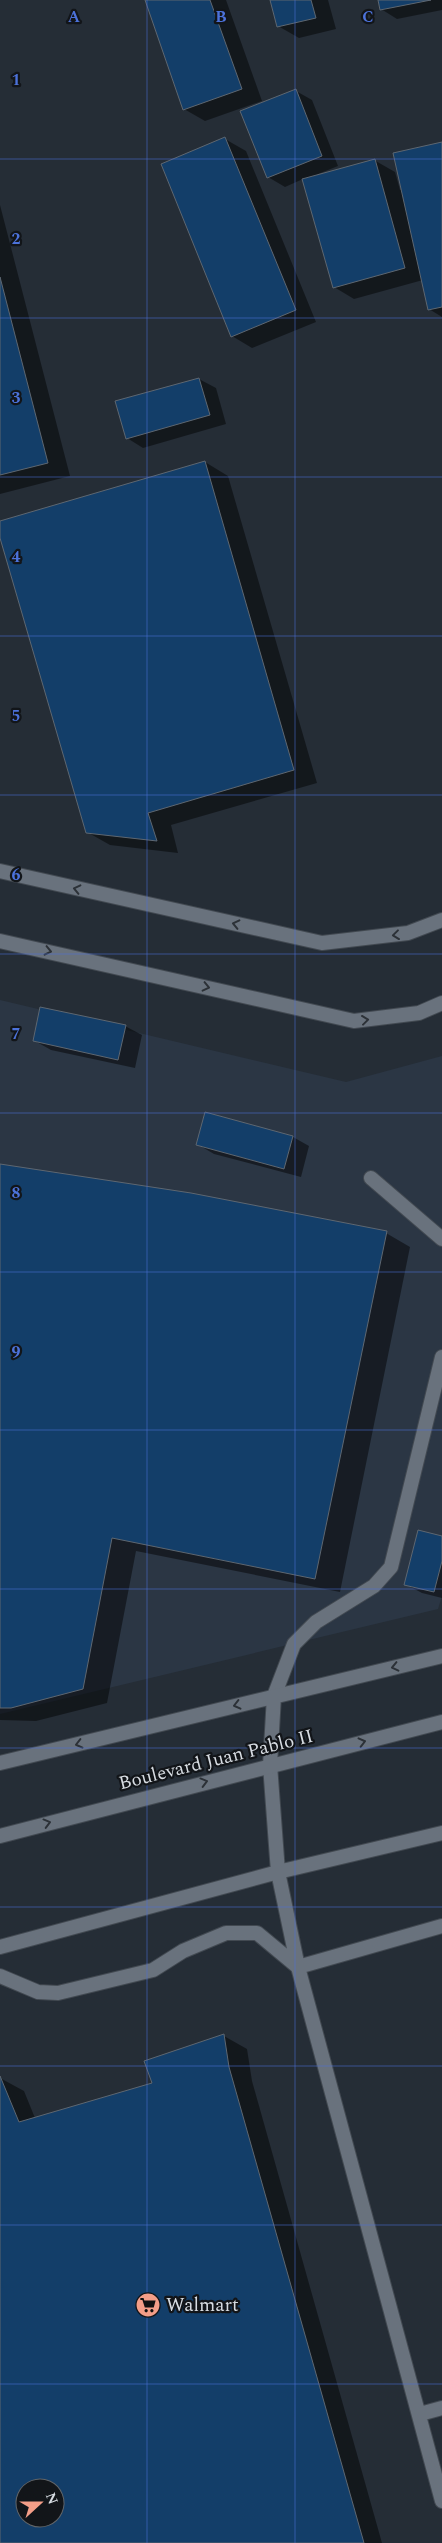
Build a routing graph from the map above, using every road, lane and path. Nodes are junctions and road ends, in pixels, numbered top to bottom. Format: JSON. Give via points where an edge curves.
{"nodes":[{"id":1,"x":0,"y":871,"type":"edge"},
{"id":2,"x":442,"y":920,"type":"edge"},
{"id":3,"x":0,"y":941,"type":"edge"},
{"id":4,"x":442,"y":1003,"type":"edge"},
{"id":5,"x":371,"y":1178,"type":"dead end"},
{"id":6,"x":442,"y":1239,"type":"edge"},
{"id":7,"x":442,"y":1357,"type":"edge"},
{"id":8,"x":442,"y":1656,"type":"edge"},
{"id":9,"x":274,"y":1696,"type":"junction"},
{"id":10,"x":442,"y":1722,"type":"edge"},
{"id":11,"x":0,"y":1763,"type":"edge"},
{"id":12,"x":270,"y":1765,"type":"junction"},
{"id":13,"x":442,"y":1832,"type":"edge"},
{"id":14,"x":0,"y":1836,"type":"edge"},
{"id":15,"x":278,"y":1872,"type":"junction"},
{"id":16,"x":442,"y":1926,"type":"edge"},
{"id":17,"x":0,"y":1947,"type":"edge"},
{"id":18,"x":298,"y":1967,"type":"junction"},
{"id":19,"x":0,"y":1976,"type":"edge"},
{"id":20,"x":442,"y":2408,"type":"edge"},
{"id":21,"x":420,"y":2414,"type":"junction"},
{"id":22,"x":442,"y":2501,"type":"edge"}],
"edges":[{"from":2,"to":1,"type":"street","one_way":true,"via":[[408,933],[322,944]]},
{"from":3,"to":4,"type":"street","one_way":true,"via":[[354,1021],[419,1013]]},
{"from":5,"to":6,"type":"street"},
{"from":7,"to":9,"type":"street","via":[[391,1567],[374,1586],[316,1622],[294,1644]]},
{"from":8,"to":9,"type":"street","one_way":true},
{"from":9,"to":11,"type":"street","one_way":true},
{"from":9,"to":12,"type":"street"},
{"from":12,"to":10,"type":"street","name":"Boulevard Juan Pablo II","one_way":true},
{"from":14,"to":12,"type":"street","name":"Boulevard Juan Pablo II","one_way":true},
{"from":12,"to":15,"type":"street"},
{"from":13,"to":15,"type":"street"},
{"from":15,"to":17,"type":"street"},
{"from":15,"to":18,"type":"street"},
{"from":16,"to":18,"type":"street"},
{"from":18,"to":19,"type":"street","via":[[257,1934],[226,1933],[183,1951],[153,1970],[58,1993],[38,1992]]},
{"from":18,"to":21,"type":"street"},
{"from":20,"to":21,"type":"street"},
{"from":21,"to":22,"type":"street"}]}
